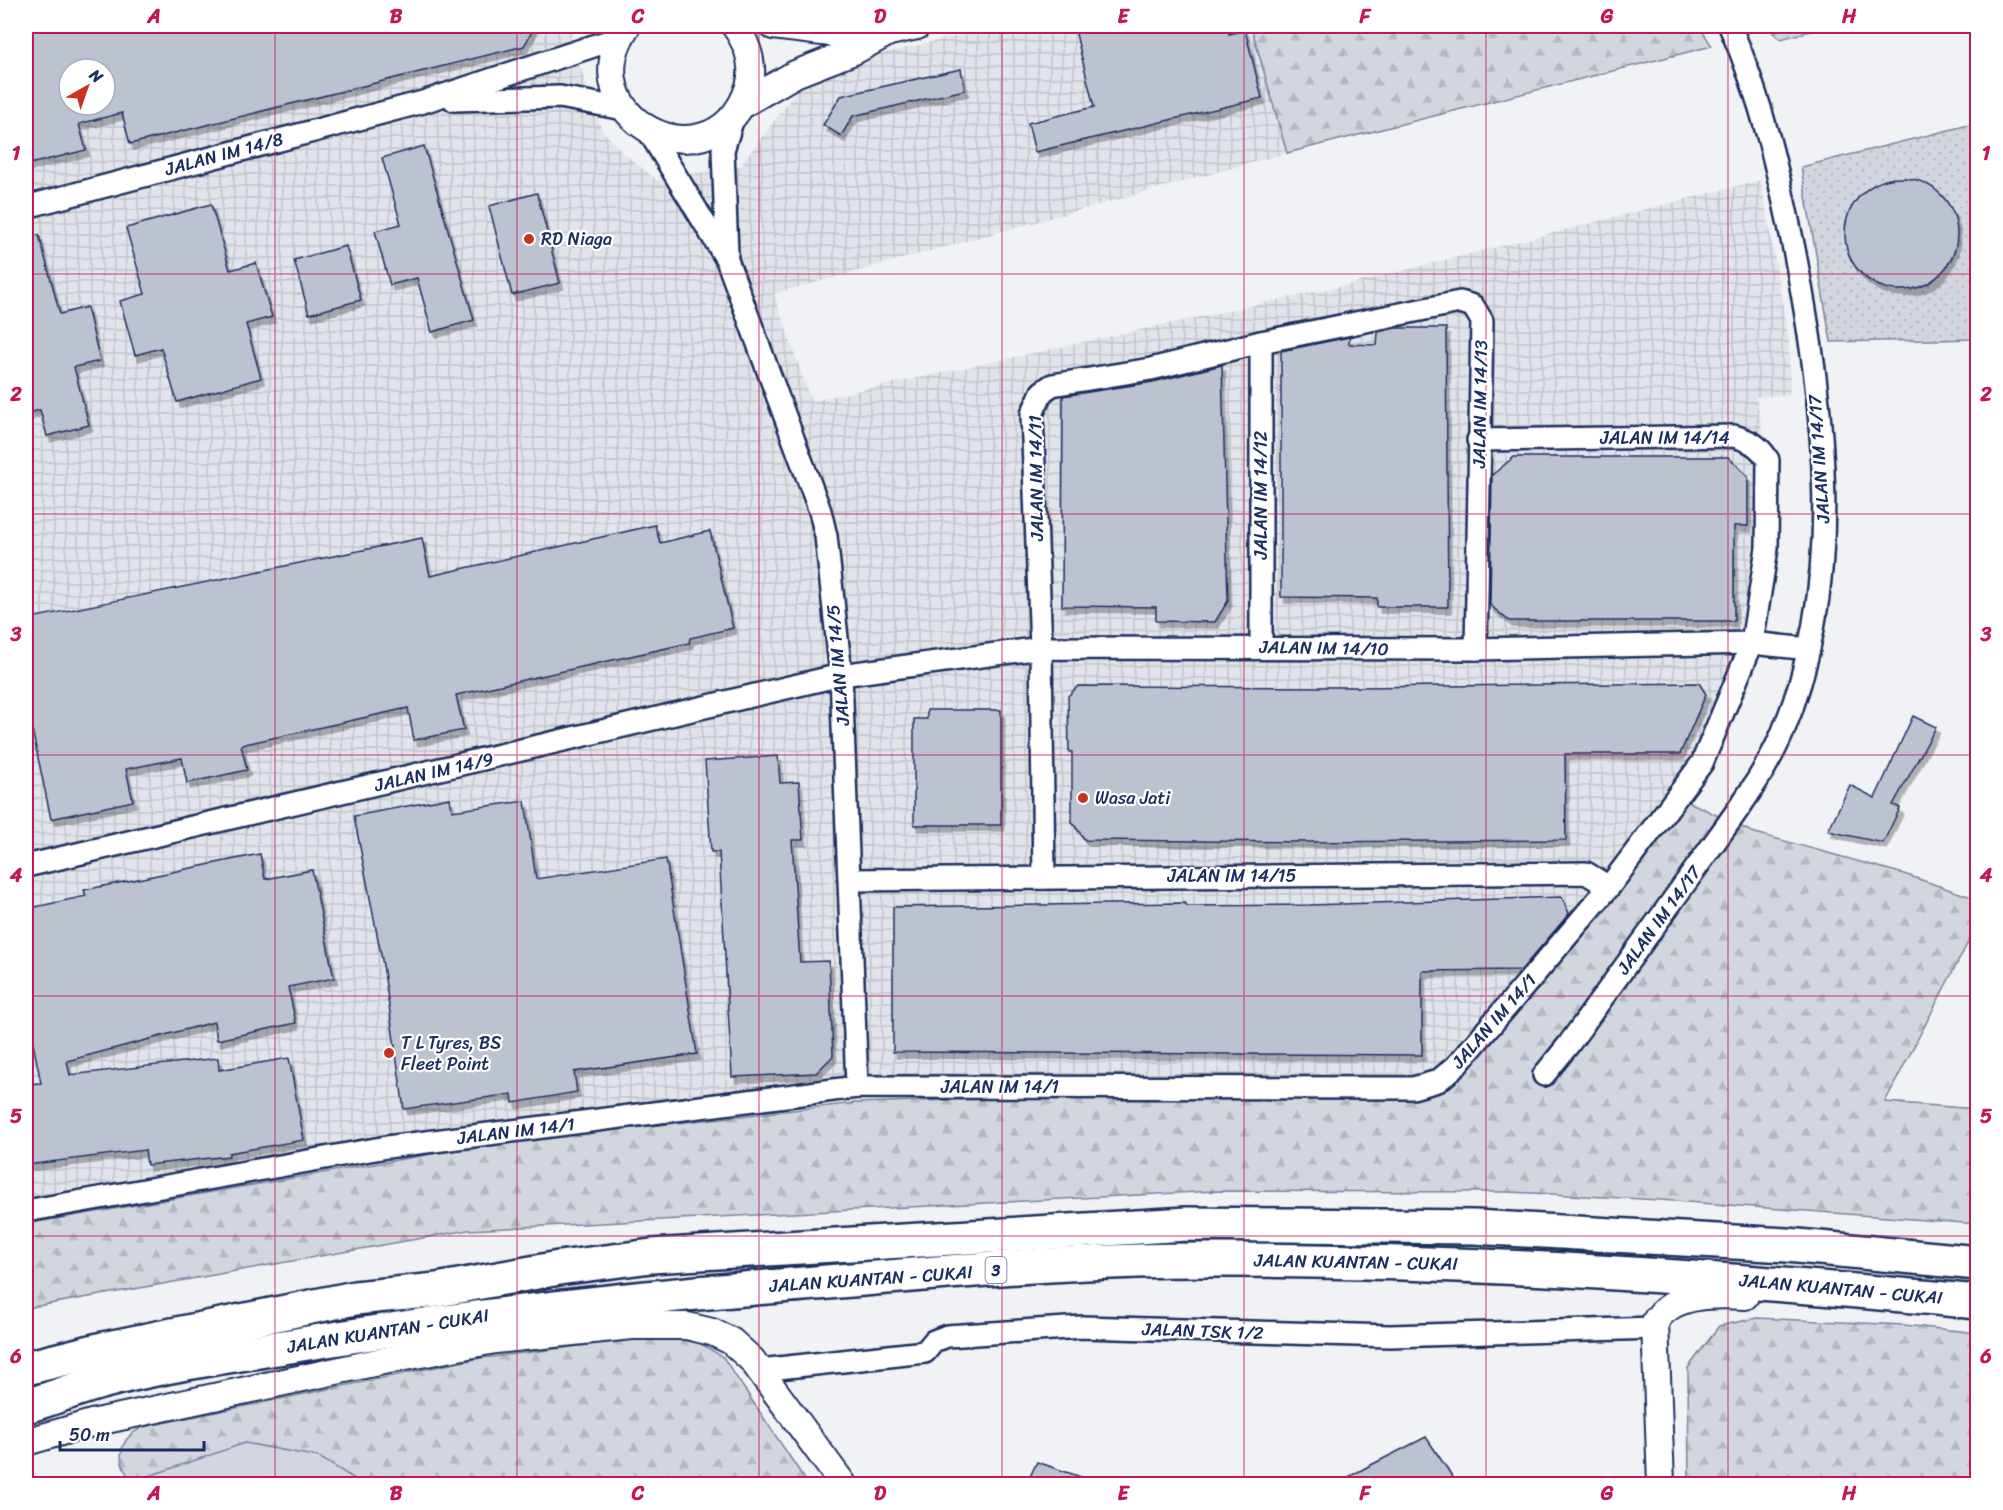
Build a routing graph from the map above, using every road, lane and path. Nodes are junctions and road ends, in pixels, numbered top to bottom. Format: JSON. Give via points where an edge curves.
{"nodes":[{"id":1,"x":735,"y":26,"type":"edge"},
{"id":2,"x":773,"y":26,"type":"edge"},
{"id":3,"x":917,"y":26,"type":"edge"},
{"id":4,"x":1730,"y":26,"type":"edge"},
{"id":5,"x":621,"y":30,"type":"edge"},
{"id":6,"x":889,"y":32,"type":"junction"},
{"id":7,"x":423,"y":102,"type":"junction"},
{"id":8,"x":624,"y":109,"type":"junction"},
{"id":9,"x":739,"y":110,"type":"junction"},
{"id":10,"x":648,"y":130,"type":"junction"},
{"id":11,"x":26,"y":207,"type":"edge"},
{"id":12,"x":727,"y":261,"type":"junction"},
{"id":13,"x":1261,"y":342,"type":"junction"},
{"id":14,"x":1478,"y":440,"type":"junction"},
{"id":15,"x":1752,"y":642,"type":"junction"},
{"id":16,"x":1261,"y":647,"type":"junction"},
{"id":17,"x":1041,"y":648,"type":"junction"},
{"id":18,"x":1476,"y":649,"type":"junction"},
{"id":19,"x":1809,"y":649,"type":"junction"},
{"id":20,"x":841,"y":675,"type":"junction"},
{"id":21,"x":26,"y":866,"type":"edge"},
{"id":22,"x":1044,"y":878,"type":"junction"},
{"id":23,"x":851,"y":880,"type":"junction"},
{"id":24,"x":1609,"y":887,"type":"junction"},
{"id":25,"x":1544,"y":1075,"type":"dead end"},
{"id":26,"x":857,"y":1087,"type":"junction"},
{"id":27,"x":26,"y":1211,"type":"edge"},
{"id":28,"x":1977,"y":1263,"type":"edge"},
{"id":29,"x":1977,"y":1302,"type":"edge"},
{"id":30,"x":1977,"y":1308,"type":"edge"},
{"id":31,"x":1654,"y":1328,"type":"junction"},
{"id":32,"x":103,"y":1349,"type":"junction"},
{"id":33,"x":26,"y":1359,"type":"edge"},
{"id":34,"x":26,"y":1368,"type":"edge"},
{"id":35,"x":759,"y":1370,"type":"junction"},
{"id":36,"x":26,"y":1406,"type":"edge"},
{"id":37,"x":26,"y":1442,"type":"edge"},
{"id":38,"x":843,"y":1485,"type":"edge"},
{"id":39,"x":1661,"y":1485,"type":"edge"}],
"edges":[{"from":1,"to":9,"type":"street","via":[[751,62],[748,90]]},
{"from":2,"to":6,"type":"street","via":[[831,33]]},
{"from":3,"to":6,"type":"street"},
{"from":4,"to":19,"type":"street","name":"JALAN IM 14/17","via":[[1771,141],[1803,296],[1813,369],[1825,519],[1818,605]]},
{"from":5,"to":7,"type":"street","name":"JALAN IM 14/8"},
{"from":5,"to":8,"type":"street","via":[[612,78]]},
{"from":6,"to":9,"type":"street","via":[[780,81]]},
{"from":7,"to":8,"type":"street","name":"JALAN IM 14/8","via":[[560,97]]},
{"from":7,"to":11,"type":"street","name":"JALAN IM 14/8"},
{"from":8,"to":10,"type":"street"},
{"from":9,"to":10,"type":"street","via":[[709,134],[694,138],[662,136]]},
{"from":9,"to":12,"type":"street","via":[[723,150]]},
{"from":10,"to":12,"type":"street"},
{"from":12,"to":20,"type":"street","name":"JALAN IM 14/5","via":[[820,511]]},
{"from":13,"to":14,"type":"street","name":"JALAN IM 14/13","via":[[1460,302],[1473,306],[1482,321]]},
{"from":13,"to":16,"type":"street","name":"JALAN IM 14/12"},
{"from":13,"to":17,"type":"street","name":"JALAN IM 14/11","via":[[1151,369],[1052,386],[1042,392],[1032,414]]},
{"from":14,"to":15,"type":"street","name":"JALAN IM 14/14","via":[[1734,436],[1762,449],[1768,460],[1767,548]]},
{"from":14,"to":18,"type":"street","name":"JALAN IM 14/13"},
{"from":15,"to":18,"type":"street","name":"JALAN IM 14/10"},
{"from":15,"to":19,"type":"street","name":"JALAN IM 14/10"},
{"from":15,"to":24,"type":"street","name":"JALAN IM 14/1","via":[[1702,763]]},
{"from":16,"to":17,"type":"street","name":"JALAN IM 14/10"},
{"from":16,"to":18,"type":"street","name":"JALAN IM 14/10"},
{"from":17,"to":20,"type":"street","name":"JALAN IM 14/10"},
{"from":17,"to":22,"type":"street"},
{"from":19,"to":25,"type":"street","name":"JALAN IM 14/17","via":[[1785,726],[1766,765],[1708,852]]},
{"from":20,"to":21,"type":"street","name":"JALAN IM 14/9"},
{"from":20,"to":23,"type":"street","name":"JALAN IM 14/5"},
{"from":22,"to":23,"type":"street","name":"JALAN IM 14/15"},
{"from":22,"to":24,"type":"street","name":"JALAN IM 14/15","via":[[1586,873]]},
{"from":23,"to":26,"type":"street","name":"JALAN IM 14/5"},
{"from":24,"to":26,"type":"street","name":"JALAN IM 14/1","via":[[1456,1066],[1438,1081],[1413,1088]]},
{"from":26,"to":27,"type":"street","name":"JALAN IM 14/1","via":[[387,1148]]},
{"from":28,"to":32,"type":"highway","name":"JALAN KUANTAN - CUKAI","number":"3","via":[[1787,1245],[1474,1227],[1187,1224],[651,1256],[437,1290],[355,1298]]},
{"from":29,"to":36,"type":"highway","name":"JALAN KUANTAN - CUKAI","number":"3","via":[[1755,1281],[1479,1264],[1214,1260],[1111,1263],[925,1274],[474,1316],[177,1365]]},
{"from":30,"to":31,"type":"street","via":[[1721,1295],[1672,1306],[1659,1316]]},
{"from":31,"to":35,"type":"street","name":"JALAN TSK 1/2","via":[[1390,1336],[1082,1327],[947,1336],[934,1341],[925,1352]]},
{"from":31,"to":39,"type":"street"},
{"from":32,"to":33,"type":"highway"},
{"from":32,"to":34,"type":"highway","name":"JALAN KUANTAN - CUKAI","number":"3"},
{"from":35,"to":37,"type":"street","via":[[730,1341],[712,1332],[687,1326],[632,1326],[495,1340],[378,1362],[92,1423]]},
{"from":35,"to":38,"type":"street"}]}
